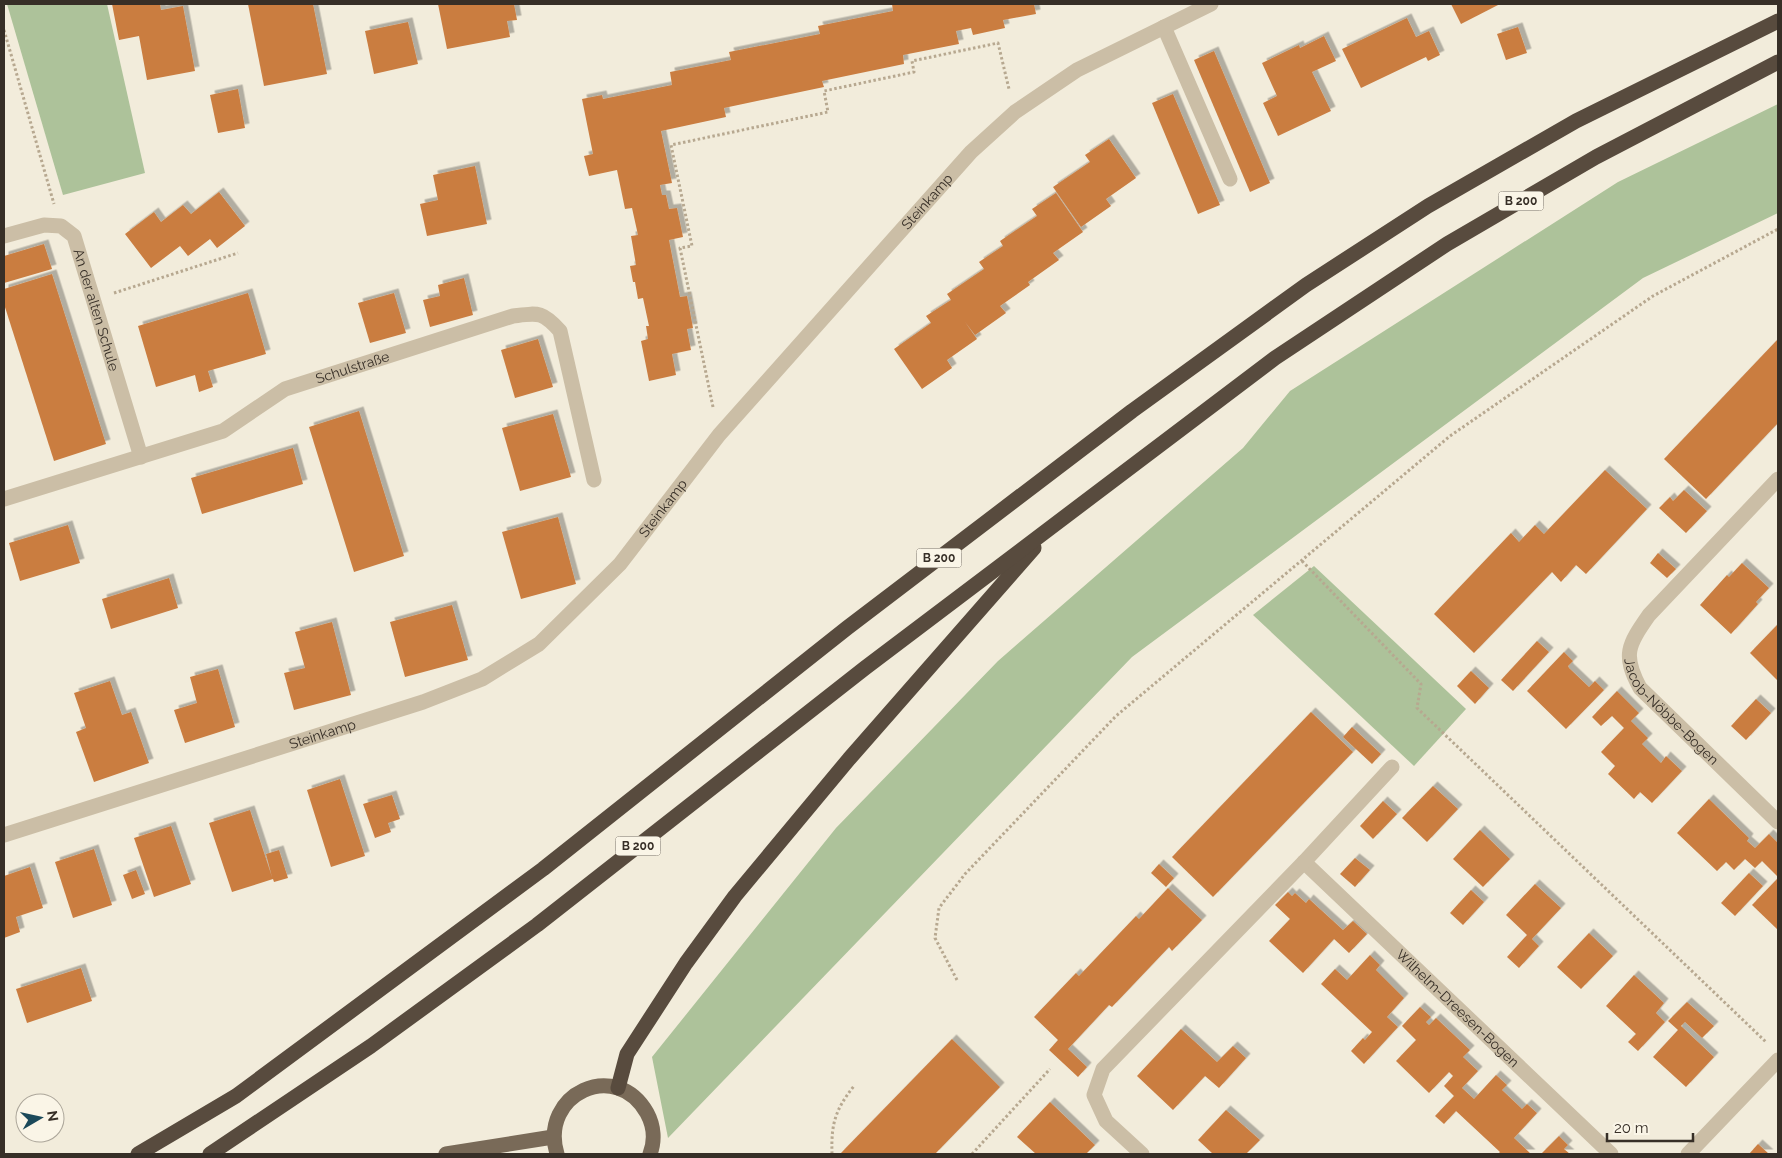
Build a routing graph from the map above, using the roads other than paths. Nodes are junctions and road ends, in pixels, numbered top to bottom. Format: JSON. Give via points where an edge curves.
{"nodes":[{"id":1,"x":1210,"y":4,"type":"edge"},
{"id":2,"x":1778,"y":21,"type":"edge"},
{"id":3,"x":1164,"y":27,"type":"junction"},
{"id":4,"x":1778,"y":62,"type":"edge"},
{"id":5,"x":1230,"y":179,"type":"dead end"},
{"id":6,"x":4,"y":236,"type":"edge"},
{"id":7,"x":141,"y":457,"type":"junction"},
{"id":8,"x":1778,"y":479,"type":"edge"},
{"id":9,"x":594,"y":480,"type":"dead end"},
{"id":10,"x":4,"y":499,"type":"edge"},
{"id":11,"x":1055,"y":524,"type":"junction"},
{"id":12,"x":1392,"y":767,"type":"dead end"},
{"id":13,"x":1778,"y":822,"type":"edge"},
{"id":14,"x":4,"y":834,"type":"edge"},
{"id":15,"x":1304,"y":862,"type":"junction"},
{"id":16,"x":1775,"y":1053,"type":"edge"},
{"id":17,"x":618,"y":1088,"type":"junction"},
{"id":18,"x":553,"y":1137,"type":"junction"},
{"id":19,"x":138,"y":1154,"type":"edge"},
{"id":20,"x":210,"y":1154,"type":"edge"},
{"id":21,"x":446,"y":1154,"type":"edge"},
{"id":22,"x":557,"y":1154,"type":"edge"},
{"id":23,"x":650,"y":1154,"type":"edge"},
{"id":24,"x":1142,"y":1154,"type":"edge"},
{"id":25,"x":1611,"y":1154,"type":"edge"},
{"id":26,"x":1688,"y":1154,"type":"edge"}],
"edges":[{"from":1,"to":3,"type":"street","name":"Steinkamp"},
{"from":2,"to":19,"type":"highway","number":"B 200","via":[[1576,121],[1428,206],[1306,285],[1132,411],[846,628],[535,874],[236,1096]]},
{"from":3,"to":5,"type":"street"},
{"from":3,"to":14,"type":"street","name":"Steinkamp","via":[[1076,70],[1015,112],[971,152],[719,435],[620,564],[540,644],[482,679],[424,702]]},
{"from":4,"to":11,"type":"highway","number":"B 200","via":[[1596,158],[1447,244],[1275,358]]},
{"from":6,"to":7,"type":"street","name":"An der alten Schule","via":[[44,225],[61,226],[74,236]]},
{"from":7,"to":9,"type":"street","name":"Schulstraße","via":[[223,431],[285,388],[513,316],[535,313],[548,318],[560,331]]},
{"from":7,"to":10,"type":"street","name":"Schulstraße"},
{"from":8,"to":13,"type":"street","name":"Jacob-Nöbbe-Bogen","via":[[1649,615],[1633,637],[1629,654],[1632,672],[1640,688]]},
{"from":11,"to":17,"type":"highway","via":[[849,758],[735,896],[686,963],[627,1054]]},
{"from":11,"to":20,"type":"highway","number":"B 200","via":[[529,931],[371,1046]]},
{"from":12,"to":15,"type":"street"},
{"from":15,"to":24,"type":"street","via":[[1103,1069],[1094,1095],[1106,1121]]},
{"from":15,"to":25,"type":"street","name":"Wilhelm-Dreesen-Bogen"},
{"from":16,"to":26,"type":"street"},
{"from":17,"to":18,"type":"main road","via":[[587,1088],[573,1096],[562,1107]]},
{"from":17,"to":23,"type":"main road","via":[[643,1105],[650,1118],[654,1133]]},
{"from":18,"to":21,"type":"main road"},
{"from":18,"to":22,"type":"main road"}]}
